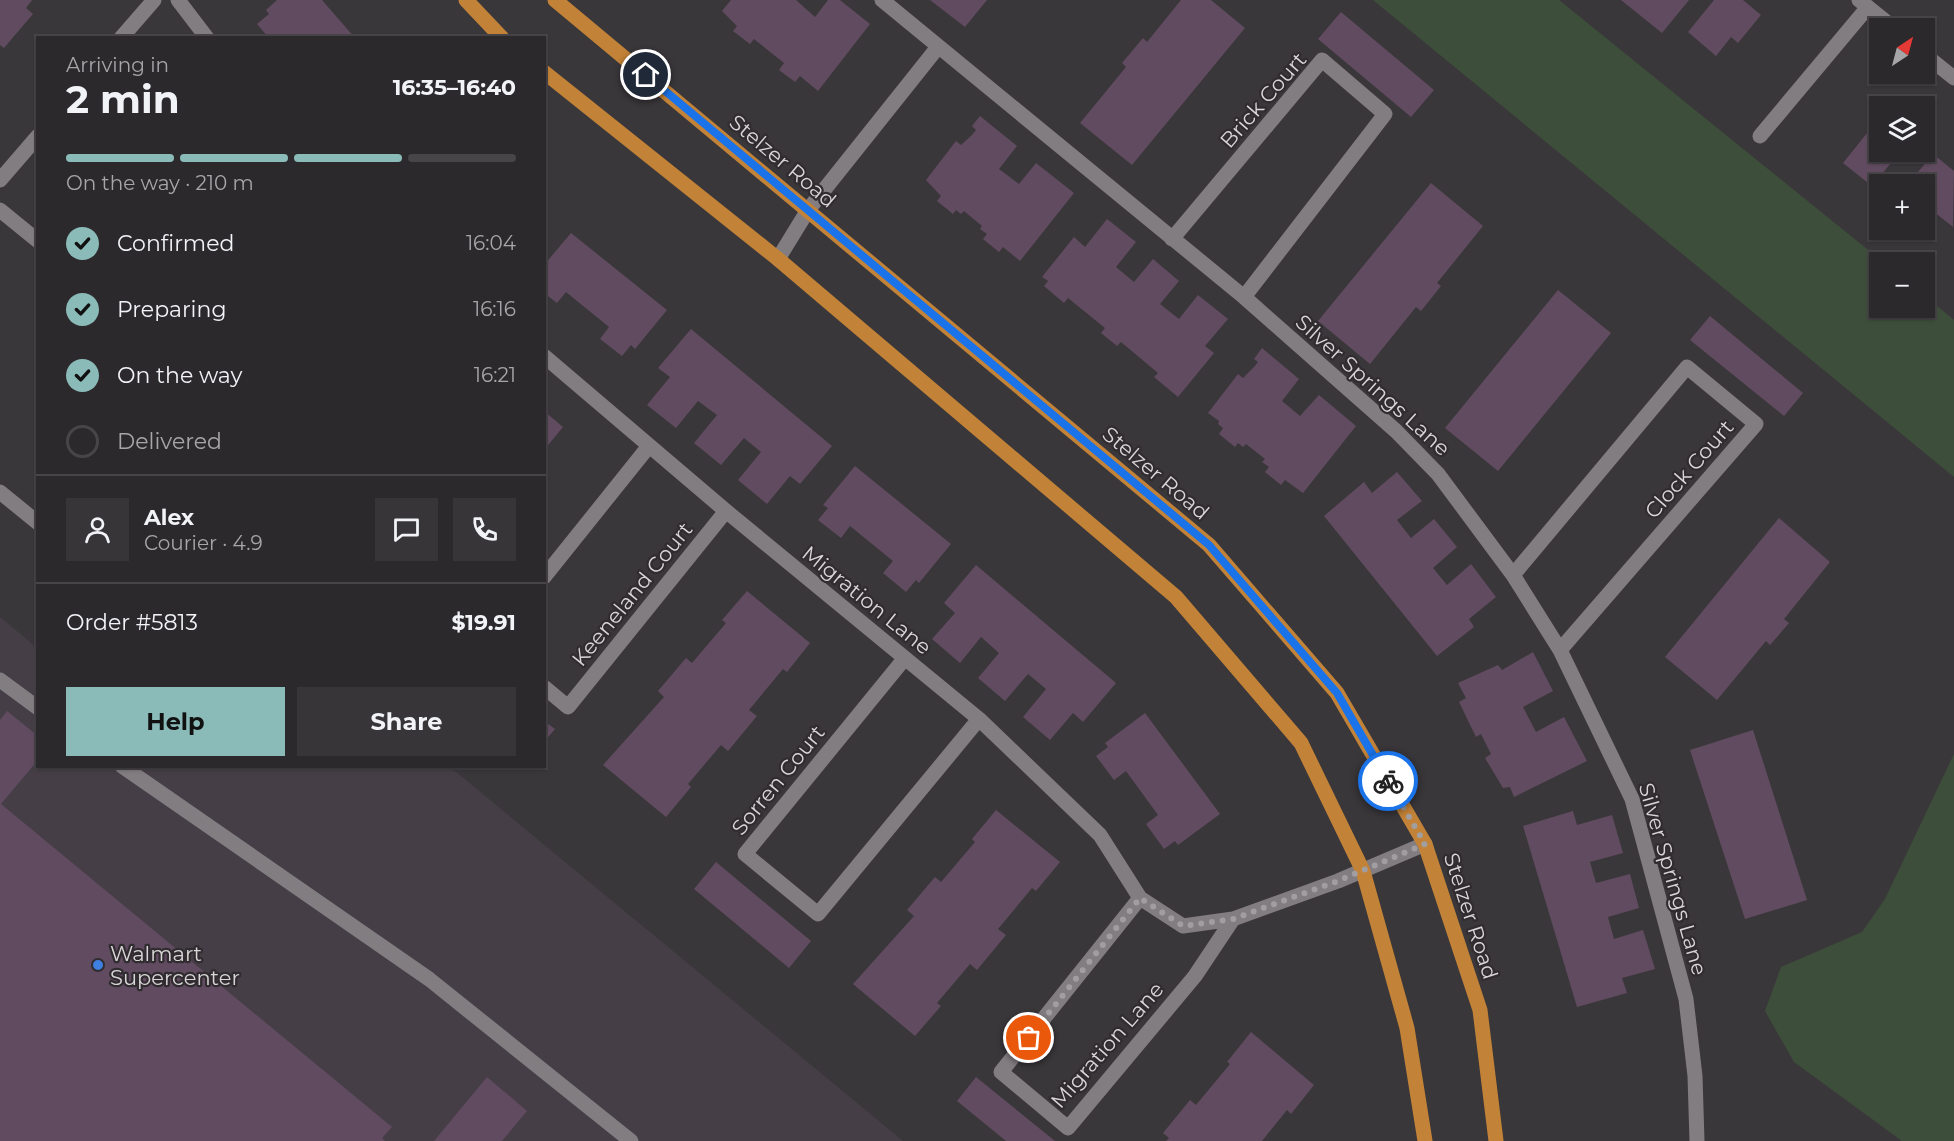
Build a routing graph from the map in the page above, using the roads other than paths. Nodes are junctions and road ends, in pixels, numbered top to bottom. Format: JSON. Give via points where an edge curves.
{"nodes":[{"id":1,"x":154,"y":0,"type":"edge"},
{"id":2,"x":178,"y":0,"type":"edge"},
{"id":3,"x":466,"y":0,"type":"edge"},
{"id":4,"x":555,"y":0,"type":"edge"},
{"id":5,"x":882,"y":0,"type":"edge"},
{"id":6,"x":1864,"y":4,"type":"edge"},
{"id":7,"x":1882,"y":18,"type":"edge"},
{"id":8,"x":123,"y":36,"type":"edge"},
{"id":9,"x":205,"y":36,"type":"edge"},
{"id":10,"x":500,"y":36,"type":"edge"},
{"id":11,"x":938,"y":47,"type":"junction"},
{"id":12,"x":1935,"y":63,"type":"edge"},
{"id":13,"x":546,"y":74,"type":"edge"},
{"id":14,"x":1954,"y":78,"type":"edge"},
{"id":15,"x":1760,"y":136,"type":"dead end"},
{"id":16,"x":36,"y":138,"type":"edge"},
{"id":17,"x":0,"y":180,"type":"edge"},
{"id":18,"x":0,"y":210,"type":"edge"},
{"id":19,"x":808,"y":210,"type":"junction"},
{"id":20,"x":36,"y":239,"type":"edge"},
{"id":21,"x":1172,"y":239,"type":"junction"},
{"id":22,"x":778,"y":259,"type":"junction"},
{"id":23,"x":1244,"y":297,"type":"junction"},
{"id":24,"x":546,"y":358,"type":"edge"},
{"id":25,"x":649,"y":446,"type":"junction"},
{"id":26,"x":0,"y":492,"type":"edge"},
{"id":27,"x":726,"y":511,"type":"junction"},
{"id":28,"x":36,"y":521,"type":"edge"},
{"id":29,"x":546,"y":575,"type":"edge"},
{"id":30,"x":1514,"y":575,"type":"junction"},
{"id":31,"x":1560,"y":650,"type":"junction"},
{"id":32,"x":905,"y":658,"type":"junction"},
{"id":33,"x":0,"y":680,"type":"edge"},
{"id":34,"x":546,"y":689,"type":"edge"},
{"id":35,"x":36,"y":707,"type":"edge"},
{"id":36,"x":979,"y":719,"type":"junction"},
{"id":37,"x":125,"y":768,"type":"edge"},
{"id":38,"x":1425,"y":844,"type":"junction"},
{"id":39,"x":1363,"y":871,"type":"junction"},
{"id":40,"x":1140,"y":898,"type":"junction"},
{"id":41,"x":1233,"y":919,"type":"junction"},
{"id":42,"x":631,"y":1141,"type":"edge"},
{"id":43,"x":1425,"y":1141,"type":"edge"},
{"id":44,"x":1496,"y":1141,"type":"edge"},
{"id":45,"x":1697,"y":1141,"type":"edge"}],
"edges":[{"from":1,"to":8,"type":"street"},
{"from":2,"to":9,"type":"street"},
{"from":3,"to":10,"type":"main road"},
{"from":4,"to":19,"type":"main road","name":"Stelzer Road"},
{"from":5,"to":11,"type":"street","name":"Silver Springs Lane"},
{"from":6,"to":7,"type":"street"},
{"from":6,"to":15,"type":"street"},
{"from":11,"to":19,"type":"street"},
{"from":11,"to":21,"type":"street","name":"Silver Springs Lane"},
{"from":12,"to":14,"type":"street"},
{"from":13,"to":22,"type":"main road"},
{"from":16,"to":17,"type":"street"},
{"from":18,"to":20,"type":"street"},
{"from":19,"to":22,"type":"street"},
{"from":19,"to":38,"type":"main road","name":"Stelzer Road","via":[[1209,545],[1337,693]]},
{"from":21,"to":23,"type":"street","name":"Silver Springs Lane"},
{"from":21,"to":23,"type":"street","name":"Brick Court","via":[[1322,60],[1385,114]]},
{"from":22,"to":39,"type":"main road","via":[[1176,597],[1301,743]]},
{"from":23,"to":30,"type":"street","name":"Silver Springs Lane","via":[[1404,438],[1438,474]]},
{"from":24,"to":25,"type":"street","name":"Migration Lane"},
{"from":25,"to":27,"type":"street","name":"Migration Lane"},
{"from":25,"to":29,"type":"street"},
{"from":26,"to":28,"type":"street"},
{"from":27,"to":32,"type":"street","name":"Migration Lane"},
{"from":27,"to":34,"type":"street","name":"Keeneland Court","via":[[568,707]]},
{"from":30,"to":31,"type":"street","name":"Silver Springs Lane"},
{"from":30,"to":31,"type":"street","name":"Clock Court","via":[[1687,367],[1756,424]]},
{"from":31,"to":45,"type":"street","name":"Silver Springs Lane","via":[[1635,810],[1686,999],[1695,1076]]},
{"from":32,"to":36,"type":"street","name":"Migration Lane"},
{"from":32,"to":36,"type":"street","name":"Sorren Court","via":[[745,854],[818,915]]},
{"from":33,"to":35,"type":"street"},
{"from":36,"to":40,"type":"street","name":"Migration Lane","via":[[1100,836]]},
{"from":37,"to":42,"type":"street","via":[[429,979]]},
{"from":38,"to":39,"type":"street","name":"Migration Lane"},
{"from":38,"to":44,"type":"main road","name":"Stelzer Road","via":[[1480,1010]]},
{"from":39,"to":41,"type":"street","name":"Migration Lane"},
{"from":39,"to":43,"type":"main road","via":[[1407,1028]]},
{"from":40,"to":41,"type":"street","name":"Migration Lane","via":[[1183,926]]},
{"from":40,"to":41,"type":"street","name":"Migration Lane","via":[[1001,1072],[1068,1128],[1195,976]]}]}
